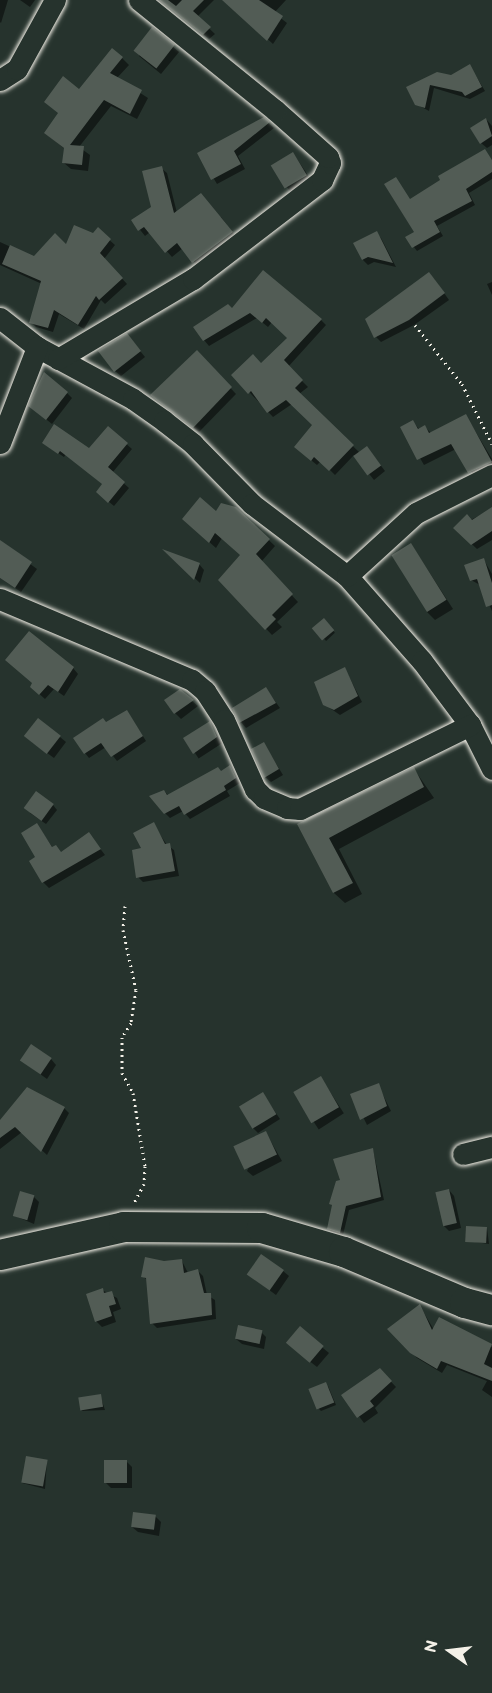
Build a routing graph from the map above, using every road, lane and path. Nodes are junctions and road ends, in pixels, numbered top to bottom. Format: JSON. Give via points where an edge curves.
{"nodes":[{"id":1,"x":55,"y":0,"type":"edge"},
{"id":2,"x":140,"y":0,"type":"edge"},
{"id":3,"x":0,"y":80,"type":"edge"},
{"id":4,"x":0,"y":318,"type":"edge"},
{"id":5,"x":416,"y":326,"type":"dead end"},
{"id":6,"x":37,"y":346,"type":"junction"},
{"id":7,"x":58,"y":359,"type":"junction"},
{"id":8,"x":0,"y":443,"type":"edge"},
{"id":9,"x":492,"y":444,"type":"edge"},
{"id":10,"x":492,"y":475,"type":"edge"},
{"id":11,"x":347,"y":576,"type":"junction"},
{"id":12,"x":0,"y":599,"type":"edge"},
{"id":13,"x":470,"y":725,"type":"junction"},
{"id":14,"x":492,"y":769,"type":"edge"},
{"id":15,"x":125,"y":906,"type":"dead end"},
{"id":16,"x":492,"y":1147,"type":"edge"},
{"id":17,"x":463,"y":1154,"type":"dead end"},
{"id":18,"x":124,"y":1227,"type":"junction"},
{"id":19,"x":0,"y":1255,"type":"edge"},
{"id":20,"x":492,"y":1311,"type":"edge"}],
"edges":[{"from":1,"to":3,"type":"street","via":[[17,69]]},
{"from":2,"to":7,"type":"street","via":[[275,110],[330,163],[322,180],[193,279]]},
{"from":4,"to":6,"type":"street"},
{"from":5,"to":9,"type":"path","via":[[462,384]]},
{"from":6,"to":7,"type":"street"},
{"from":6,"to":8,"type":"street"},
{"from":7,"to":11,"type":"street","via":[[164,421],[193,444],[252,504]]},
{"from":10,"to":11,"type":"street","via":[[416,513]]},
{"from":11,"to":13,"type":"street","via":[[416,653]]},
{"from":12,"to":13,"type":"street","via":[[192,680],[205,691],[224,720],[255,789],[264,798],[287,808],[300,809]]},
{"from":13,"to":14,"type":"street"},
{"from":15,"to":18,"type":"path","via":[[123,930],[136,990],[131,1023],[122,1037],[122,1073],[133,1093],[145,1166],[144,1184]]},
{"from":16,"to":17,"type":"street"},
{"from":18,"to":19,"type":"street"},
{"from":18,"to":20,"type":"street","via":[[262,1228],[344,1252]]}]}
